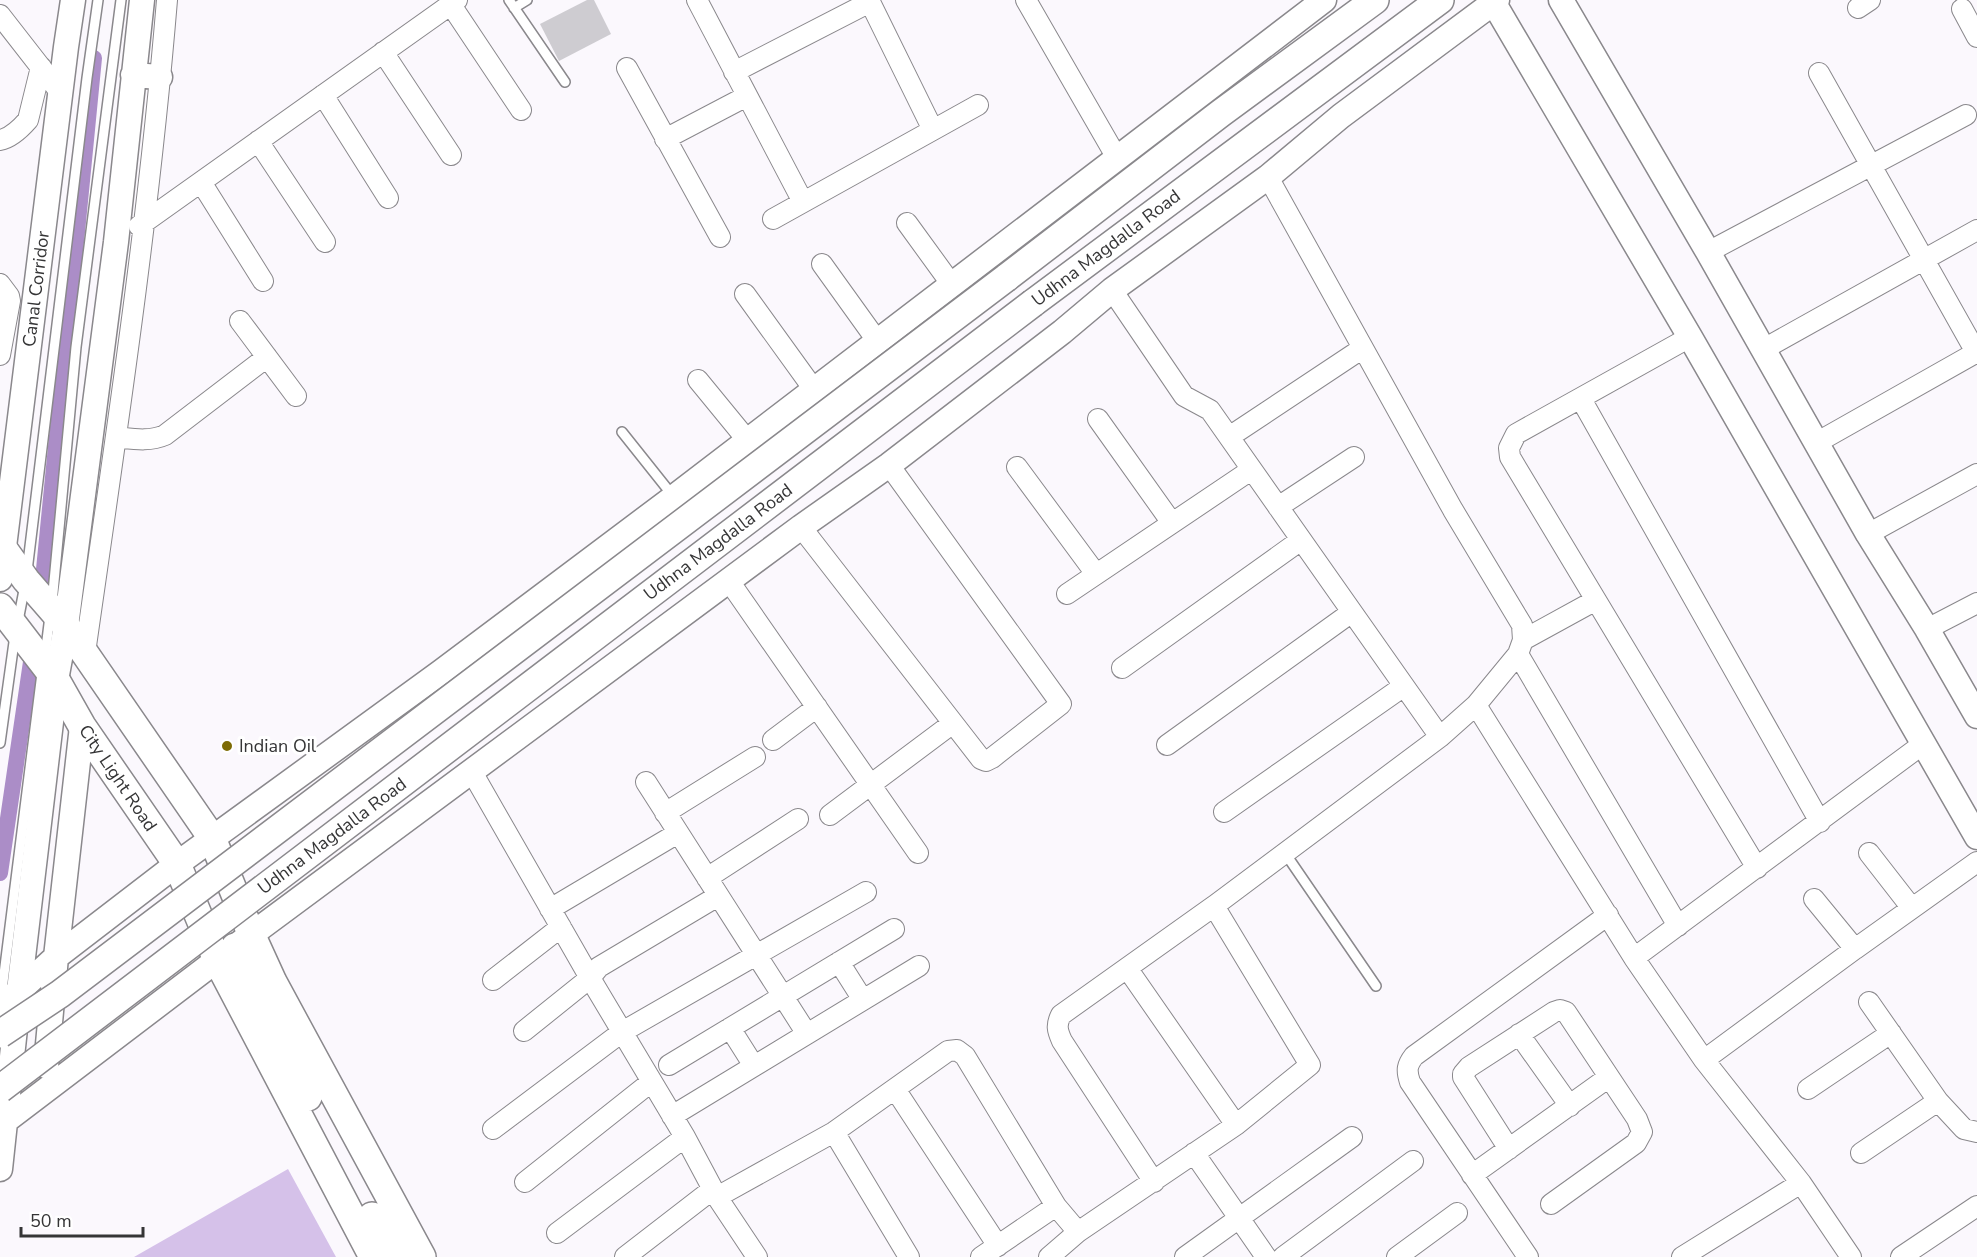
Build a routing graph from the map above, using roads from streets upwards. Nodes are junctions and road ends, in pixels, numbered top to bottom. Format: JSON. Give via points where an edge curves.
{"nodes":[{"id":1,"x":73,"y":0,"type":"edge"},
{"id":2,"x":142,"y":0,"type":"edge"},
{"id":3,"x":166,"y":0,"type":"edge"},
{"id":4,"x":697,"y":0,"type":"edge"},
{"id":5,"x":1026,"y":0,"type":"edge"},
{"id":6,"x":1324,"y":0,"type":"edge"},
{"id":7,"x":1375,"y":0,"type":"edge"},
{"id":8,"x":1440,"y":0,"type":"edge"},
{"id":9,"x":1561,"y":0,"type":"edge"},
{"id":10,"x":870,"y":1,"type":"edge"},
{"id":11,"x":1494,"y":1,"type":"edge"},
{"id":12,"x":454,"y":2,"type":"edge"},
{"id":13,"x":1962,"y":9,"type":"dead end"},
{"id":14,"x":0,"y":15,"type":"edge"},
{"id":15,"x":1977,"y":37,"type":"edge"},
{"id":16,"x":383,"y":52,"type":"junction"},
{"id":17,"x":41,"y":67,"type":"junction"},
{"id":18,"x":627,"y":68,"type":"dead end"},
{"id":19,"x":734,"y":72,"type":"junction"},
{"id":20,"x":1819,"y":74,"type":"dead end"},
{"id":21,"x":133,"y":75,"type":"junction"},
{"id":22,"x":160,"y":77,"type":"junction"},
{"id":23,"x":60,"y":92,"type":"junction"},
{"id":24,"x":323,"y":95,"type":"junction"},
{"id":25,"x":747,"y":96,"type":"junction"},
{"id":26,"x":978,"y":105,"type":"dead end"},
{"id":27,"x":521,"y":110,"type":"dead end"},
{"id":28,"x":1966,"y":115,"type":"dead end"},
{"id":29,"x":933,"y":130,"type":"junction"},
{"id":30,"x":665,"y":139,"type":"junction"},
{"id":31,"x":0,"y":140,"type":"edge"},
{"id":32,"x":258,"y":141,"type":"junction"},
{"id":33,"x":451,"y":155,"type":"dead end"},
{"id":34,"x":1117,"y":158,"type":"junction"},
{"id":35,"x":1871,"y":165,"type":"junction"},
{"id":36,"x":1268,"y":177,"type":"junction"},
{"id":37,"x":201,"y":182,"type":"junction"},
{"id":38,"x":388,"y":198,"type":"dead end"},
{"id":39,"x":803,"y":202,"type":"junction"},
{"id":40,"x":773,"y":219,"type":"dead end"},
{"id":41,"x":144,"y":222,"type":"junction"},
{"id":42,"x":907,"y":223,"type":"dead end"},
{"id":43,"x":1977,"y":230,"type":"edge"},
{"id":44,"x":720,"y":237,"type":"dead end"},
{"id":45,"x":116,"y":242,"type":"junction"},
{"id":46,"x":326,"y":242,"type":"dead end"},
{"id":47,"x":1708,"y":252,"type":"junction"},
{"id":48,"x":1924,"y":259,"type":"junction"},
{"id":49,"x":822,"y":264,"type":"dead end"},
{"id":50,"x":263,"y":281,"type":"dead end"},
{"id":51,"x":0,"y":284,"type":"edge"},
{"id":52,"x":952,"y":285,"type":"junction"},
{"id":53,"x":1112,"y":290,"type":"junction"},
{"id":54,"x":745,"y":294,"type":"dead end"},
{"id":55,"x":240,"y":321,"type":"dead end"},
{"id":56,"x":1689,"y":337,"type":"junction"},
{"id":57,"x":878,"y":342,"type":"junction"},
{"id":58,"x":1363,"y":348,"type":"junction"},
{"id":59,"x":1762,"y":350,"type":"junction"},
{"id":60,"x":1977,"y":353,"type":"edge"},
{"id":61,"x":0,"y":355,"type":"edge"},
{"id":62,"x":267,"y":357,"type":"junction"},
{"id":63,"x":698,"y":380,"type":"dead end"},
{"id":64,"x":815,"y":391,"type":"junction"},
{"id":65,"x":296,"y":396,"type":"dead end"},
{"id":66,"x":1581,"y":399,"type":"junction"},
{"id":67,"x":1098,"y":419,"type":"dead end"},
{"id":68,"x":116,"y":437,"type":"junction"},
{"id":69,"x":1228,"y":437,"type":"junction"},
{"id":70,"x":748,"y":441,"type":"junction"},
{"id":71,"x":1816,"y":443,"type":"junction"},
{"id":72,"x":1354,"y":457,"type":"dead end"},
{"id":73,"x":889,"y":465,"type":"junction"},
{"id":74,"x":1017,"y":466,"type":"dead end"},
{"id":75,"x":1251,"y":470,"type":"junction"},
{"id":76,"x":1977,"y":474,"type":"edge"},
{"id":77,"x":1278,"y":507,"type":"junction"},
{"id":78,"x":1172,"y":523,"type":"junction"},
{"id":79,"x":801,"y":527,"type":"junction"},
{"id":80,"x":1868,"y":534,"type":"junction"},
{"id":81,"x":1301,"y":540,"type":"junction"},
{"id":82,"x":2,"y":547,"type":"edge"},
{"id":83,"x":1096,"y":574,"type":"junction"},
{"id":84,"x":13,"y":579,"type":"edge"},
{"id":85,"x":729,"y":581,"type":"junction"},
{"id":86,"x":1067,"y":594,"type":"dead end"},
{"id":87,"x":1596,"y":600,"type":"junction"},
{"id":88,"x":1977,"y":603,"type":"edge"},
{"id":89,"x":0,"y":607,"type":"edge"},
{"id":90,"x":1352,"y":612,"type":"junction"},
{"id":91,"x":59,"y":617,"type":"junction"},
{"id":92,"x":1927,"y":628,"type":"junction"},
{"id":93,"x":1521,"y":647,"type":"junction"},
{"id":94,"x":85,"y":654,"type":"junction"},
{"id":95,"x":1122,"y":668,"type":"dead end"},
{"id":96,"x":50,"y":672,"type":"junction"},
{"id":97,"x":1404,"y":686,"type":"junction"},
{"id":98,"x":1476,"y":705,"type":"junction"},
{"id":99,"x":817,"y":707,"type":"junction"},
{"id":100,"x":1977,"y":716,"type":"edge"},
{"id":101,"x":953,"y":723,"type":"junction"},
{"id":102,"x":82,"y":726,"type":"junction"},
{"id":103,"x":1440,"y":737,"type":"junction"},
{"id":104,"x":772,"y":740,"type":"dead end"},
{"id":105,"x":1923,"y":744,"type":"junction"},
{"id":106,"x":1167,"y":745,"type":"dead end"},
{"id":107,"x":754,"y":757,"type":"dead end"},
{"id":108,"x":472,"y":771,"type":"junction"},
{"id":109,"x":646,"y":782,"type":"dead end"},
{"id":110,"x":871,"y":784,"type":"junction"},
{"id":111,"x":1224,"y":812,"type":"dead end"},
{"id":112,"x":665,"y":813,"type":"junction"},
{"id":113,"x":830,"y":815,"type":"dead end"},
{"id":114,"x":798,"y":819,"type":"dead end"},
{"id":115,"x":1820,"y":822,"type":"junction"},
{"id":116,"x":678,"y":833,"type":"junction"},
{"id":117,"x":1977,"y":837,"type":"edge"},
{"id":118,"x":212,"y":838,"type":"junction"},
{"id":119,"x":918,"y":853,"type":"dead end"},
{"id":120,"x":1869,"y":853,"type":"dead end"},
{"id":121,"x":1977,"y":862,"type":"edge"},
{"id":122,"x":177,"y":864,"type":"junction"},
{"id":123,"x":1757,"y":868,"type":"junction"},
{"id":124,"x":707,"y":878,"type":"junction"},
{"id":125,"x":866,"y":892,"type":"dead end"},
{"id":126,"x":718,"y":896,"type":"junction"},
{"id":127,"x":1814,"y":899,"type":"dead end"},
{"id":128,"x":1214,"y":906,"type":"junction"},
{"id":129,"x":1911,"y":908,"type":"junction"},
{"id":130,"x":550,"y":909,"type":"junction"},
{"id":131,"x":1608,"y":915,"type":"junction"},
{"id":132,"x":1678,"y":926,"type":"junction"},
{"id":133,"x":561,"y":927,"type":"junction"},
{"id":134,"x":894,"y":929,"type":"dead end"},
{"id":135,"x":235,"y":948,"type":"junction"},
{"id":136,"x":1855,"y":949,"type":"junction"},
{"id":137,"x":756,"y":955,"type":"junction"},
{"id":138,"x":56,"y":957,"type":"junction"},
{"id":139,"x":1634,"y":958,"type":"junction"},
{"id":140,"x":839,"y":962,"type":"junction"},
{"id":141,"x":919,"y":966,"type":"dead end"},
{"id":142,"x":1127,"y":968,"type":"junction"},
{"id":143,"x":590,"y":978,"type":"junction"},
{"id":144,"x":493,"y":980,"type":"dead end"},
{"id":145,"x":782,"y":996,"type":"junction"},
{"id":146,"x":6,"y":1000,"type":"edge"},
{"id":147,"x":864,"y":1000,"type":"junction"},
{"id":148,"x":1869,"y":1002,"type":"dead end"},
{"id":149,"x":730,"y":1028,"type":"junction"},
{"id":150,"x":524,"y":1031,"type":"dead end"},
{"id":151,"x":622,"y":1032,"type":"junction"},
{"id":152,"x":1891,"y":1033,"type":"junction"},
{"id":153,"x":0,"y":1034,"type":"edge"},
{"id":154,"x":807,"y":1034,"type":"junction"},
{"id":155,"x":1519,"y":1034,"type":"junction"},
{"id":156,"x":286,"y":1042,"type":"junction"},
{"id":157,"x":1704,"y":1060,"type":"junction"},
{"id":158,"x":669,"y":1065,"type":"dead end"},
{"id":159,"x":754,"y":1066,"type":"junction"},
{"id":160,"x":1610,"y":1077,"type":"junction"},
{"id":161,"x":651,"y":1082,"type":"junction"},
{"id":162,"x":0,"y":1089,"type":"edge"},
{"id":163,"x":895,"y":1089,"type":"junction"},
{"id":164,"x":1808,"y":1089,"type":"dead end"},
{"id":165,"x":44,"y":1090,"type":"junction"},
{"id":166,"x":1938,"y":1101,"type":"junction"},
{"id":167,"x":1570,"y":1106,"type":"junction"},
{"id":168,"x":672,"y":1116,"type":"junction"},
{"id":169,"x":3,"y":1123,"type":"edge"},
{"id":170,"x":1236,"y":1125,"type":"junction"},
{"id":171,"x":493,"y":1130,"type":"dead end"},
{"id":172,"x":834,"y":1132,"type":"junction"},
{"id":173,"x":1977,"y":1132,"type":"edge"},
{"id":174,"x":684,"y":1137,"type":"junction"},
{"id":175,"x":1352,"y":1137,"type":"dead end"},
{"id":176,"x":1509,"y":1149,"type":"junction"},
{"id":177,"x":1194,"y":1153,"type":"junction"},
{"id":178,"x":1862,"y":1153,"type":"dead end"},
{"id":179,"x":1413,"y":1161,"type":"dead end"},
{"id":180,"x":0,"y":1169,"type":"edge"},
{"id":181,"x":1472,"y":1175,"type":"junction"},
{"id":182,"x":525,"y":1182,"type":"dead end"},
{"id":183,"x":1154,"y":1182,"type":"junction"},
{"id":184,"x":1801,"y":1183,"type":"junction"},
{"id":185,"x":715,"y":1193,"type":"junction"},
{"id":186,"x":1551,"y":1204,"type":"dead end"},
{"id":187,"x":1056,"y":1206,"type":"junction"},
{"id":188,"x":1977,"y":1206,"type":"edge"},
{"id":189,"x":1457,"y":1213,"type":"dead end"},
{"id":190,"x":1240,"y":1218,"type":"junction"},
{"id":191,"x":1078,"y":1232,"type":"junction"},
{"id":192,"x":557,"y":1233,"type":"dead end"},
{"id":193,"x":998,"y":1246,"type":"junction"},
{"id":194,"x":1694,"y":1254,"type":"edge"},
{"id":195,"x":373,"y":1257,"type":"edge"},
{"id":196,"x":394,"y":1257,"type":"edge"},
{"id":197,"x":411,"y":1257,"type":"edge"},
{"id":198,"x":422,"y":1257,"type":"edge"},
{"id":199,"x":626,"y":1257,"type":"edge"},
{"id":200,"x":756,"y":1257,"type":"edge"},
{"id":201,"x":909,"y":1257,"type":"edge"},
{"id":202,"x":981,"y":1257,"type":"edge"},
{"id":203,"x":1049,"y":1257,"type":"edge"},
{"id":204,"x":1185,"y":1257,"type":"edge"},
{"id":205,"x":1266,"y":1257,"type":"edge"},
{"id":206,"x":1283,"y":1257,"type":"edge"},
{"id":207,"x":1397,"y":1257,"type":"edge"},
{"id":208,"x":1528,"y":1257,"type":"edge"},
{"id":209,"x":1851,"y":1257,"type":"edge"},
{"id":210,"x":1901,"y":1257,"type":"edge"}],
"edges":[{"from":1,"to":23,"type":"street","name":"Canal Corridor"},
{"from":2,"to":21,"type":"street"},
{"from":3,"to":22,"type":"street"},
{"from":4,"to":19,"type":"street"},
{"from":5,"to":34,"type":"street"},
{"from":6,"to":34,"type":"street"},
{"from":7,"to":153,"type":"main road","name":"Udhna Magdalla Road","bridge":true,"via":[[79,980]]},
{"from":8,"to":162,"type":"main road","name":"Udhna Magdalla Road","bridge":true,"via":[[1151,213]]},
{"from":9,"to":47,"type":"street"},
{"from":10,"to":19,"type":"street"},
{"from":10,"to":29,"type":"street"},
{"from":11,"to":36,"type":"street","via":[[1341,116]]},
{"from":11,"to":56,"type":"street"},
{"from":12,"to":16,"type":"street"},
{"from":12,"to":27,"type":"street"},
{"from":13,"to":15,"type":"street"},
{"from":14,"to":17,"type":"street"},
{"from":16,"to":24,"type":"street"},
{"from":16,"to":33,"type":"street"},
{"from":17,"to":23,"type":"street"},
{"from":17,"to":31,"type":"street","via":[[28,120]]},
{"from":18,"to":30,"type":"street"},
{"from":19,"to":25,"type":"street"},
{"from":20,"to":35,"type":"street"},
{"from":21,"to":22,"type":"street"},
{"from":21,"to":45,"type":"street"},
{"from":22,"to":41,"type":"street"},
{"from":23,"to":82,"type":"street","name":"Canal Corridor"},
{"from":24,"to":32,"type":"street"},
{"from":24,"to":38,"type":"street"},
{"from":25,"to":30,"type":"street"},
{"from":25,"to":39,"type":"street"},
{"from":26,"to":29,"type":"street"},
{"from":28,"to":35,"type":"street"},
{"from":29,"to":39,"type":"street"},
{"from":30,"to":44,"type":"street"},
{"from":32,"to":37,"type":"street"},
{"from":32,"to":46,"type":"street"},
{"from":34,"to":52,"type":"street"},
{"from":35,"to":47,"type":"street"},
{"from":35,"to":48,"type":"street"},
{"from":36,"to":53,"type":"street"},
{"from":36,"to":58,"type":"street"},
{"from":37,"to":41,"type":"street"},
{"from":37,"to":50,"type":"street"},
{"from":39,"to":40,"type":"street"},
{"from":41,"to":45,"type":"street"},
{"from":41,"to":68,"type":"street"},
{"from":42,"to":52,"type":"street"},
{"from":43,"to":48,"type":"street"},
{"from":45,"to":91,"type":"street"},
{"from":47,"to":59,"type":"street"},
{"from":48,"to":59,"type":"street"},
{"from":48,"to":60,"type":"street"},
{"from":49,"to":57,"type":"street"},
{"from":51,"to":61,"type":"street","via":[[10,301]]},
{"from":52,"to":57,"type":"street"},
{"from":53,"to":69,"type":"street","via":[[1184,396],[1210,410]]},
{"from":53,"to":73,"type":"street"},
{"from":54,"to":64,"type":"street"},
{"from":55,"to":62,"type":"street"},
{"from":56,"to":66,"type":"street"},
{"from":56,"to":105,"type":"street"},
{"from":57,"to":64,"type":"street"},
{"from":58,"to":69,"type":"street"},
{"from":58,"to":93,"type":"street","via":[[1521,626]]},
{"from":59,"to":71,"type":"street"},
{"from":60,"to":71,"type":"street"},
{"from":62,"to":65,"type":"street"},
{"from":62,"to":68,"type":"street","via":[[165,435],[154,440]]},
{"from":63,"to":70,"type":"street"},
{"from":64,"to":70,"type":"street"},
{"from":66,"to":87,"type":"street","via":[[1516,434],[1509,448],[1510,457]]},
{"from":66,"to":115,"type":"street"},
{"from":67,"to":78,"type":"street"},
{"from":68,"to":94,"type":"street"},
{"from":69,"to":75,"type":"street"},
{"from":70,"to":118,"type":"street"},
{"from":71,"to":80,"type":"street"},
{"from":72,"to":77,"type":"street"},
{"from":73,"to":79,"type":"street"},
{"from":73,"to":101,"type":"street","via":[[1060,704],[986,761]]},
{"from":74,"to":83,"type":"street"},
{"from":75,"to":77,"type":"street"},
{"from":75,"to":78,"type":"street"},
{"from":76,"to":80,"type":"street"},
{"from":77,"to":81,"type":"street"},
{"from":78,"to":83,"type":"street"},
{"from":79,"to":85,"type":"street"},
{"from":79,"to":101,"type":"street"},
{"from":80,"to":92,"type":"street"},
{"from":81,"to":90,"type":"street"},
{"from":81,"to":95,"type":"street"},
{"from":82,"to":84,"type":"main road"},
{"from":83,"to":86,"type":"street"},
{"from":84,"to":91,"type":"main road"},
{"from":85,"to":99,"type":"street"},
{"from":85,"to":108,"type":"street"},
{"from":87,"to":93,"type":"street"},
{"from":87,"to":123,"type":"street"},
{"from":88,"to":92,"type":"street"},
{"from":89,"to":96,"type":"main road","name":"City Light Road"},
{"from":90,"to":97,"type":"street"},
{"from":90,"to":106,"type":"street"},
{"from":91,"to":94,"type":"main road"},
{"from":91,"to":96,"type":"street"},
{"from":92,"to":100,"type":"street"},
{"from":93,"to":98,"type":"street"},
{"from":93,"to":132,"type":"street"},
{"from":94,"to":118,"type":"main road"},
{"from":96,"to":102,"type":"main road","name":"City Light Road"},
{"from":96,"to":146,"type":"street"},
{"from":97,"to":103,"type":"street"},
{"from":97,"to":111,"type":"street"},
{"from":98,"to":103,"type":"street"},
{"from":98,"to":131,"type":"street"},
{"from":99,"to":104,"type":"street"},
{"from":99,"to":110,"type":"street"},
{"from":101,"to":110,"type":"street"},
{"from":102,"to":122,"type":"main road","name":"City Light Road"},
{"from":102,"to":138,"type":"street"},
{"from":103,"to":128,"type":"street"},
{"from":105,"to":115,"type":"street"},
{"from":105,"to":117,"type":"street"},
{"from":107,"to":112,"type":"street"},
{"from":108,"to":130,"type":"street"},
{"from":108,"to":135,"type":"street"},
{"from":109,"to":112,"type":"street"},
{"from":110,"to":113,"type":"street"},
{"from":110,"to":119,"type":"street"},
{"from":112,"to":116,"type":"street"},
{"from":114,"to":124,"type":"street"},
{"from":115,"to":123,"type":"street"},
{"from":116,"to":124,"type":"street"},
{"from":116,"to":130,"type":"street"},
{"from":118,"to":122,"type":"street"},
{"from":118,"to":135,"type":"main road"},
{"from":120,"to":129,"type":"street"},
{"from":121,"to":129,"type":"street"},
{"from":122,"to":135,"type":"main road","name":"City Light Road"},
{"from":122,"to":138,"type":"street"},
{"from":123,"to":132,"type":"street"},
{"from":124,"to":126,"type":"street"},
{"from":125,"to":137,"type":"street"},
{"from":126,"to":137,"type":"street"},
{"from":126,"to":143,"type":"street","via":[[599,967]]},
{"from":127,"to":136,"type":"street"},
{"from":128,"to":142,"type":"street"},
{"from":128,"to":170,"type":"street","via":[[1310,1065]]},
{"from":129,"to":136,"type":"street"},
{"from":130,"to":133,"type":"street"},
{"from":131,"to":139,"type":"street"},
{"from":131,"to":181,"type":"street","via":[[1409,1063],[1406,1071],[1410,1082]]},
{"from":132,"to":139,"type":"street"},
{"from":133,"to":143,"type":"street"},
{"from":133,"to":144,"type":"street"},
{"from":134,"to":140,"type":"street"},
{"from":135,"to":156,"type":"main road"},
{"from":135,"to":165,"type":"street"},
{"from":135,"to":195,"type":"main road"},
{"from":135,"to":198,"type":"main road","via":[[273,982]]},
{"from":136,"to":157,"type":"street"},
{"from":137,"to":145,"type":"street"},
{"from":137,"to":151,"type":"street"},
{"from":138,"to":146,"type":"street"},
{"from":138,"to":165,"type":"street"},
{"from":139,"to":157,"type":"street"},
{"from":140,"to":145,"type":"street"},
{"from":140,"to":147,"type":"street"},
{"from":141,"to":147,"type":"street"},
{"from":142,"to":170,"type":"street"},
{"from":142,"to":183,"type":"street","via":[[1061,1015],[1058,1031]]},
{"from":143,"to":150,"type":"street"},
{"from":143,"to":151,"type":"street"},
{"from":145,"to":149,"type":"street"},
{"from":145,"to":154,"type":"street"},
{"from":146,"to":169,"type":"street"},
{"from":147,"to":154,"type":"street"},
{"from":148,"to":152,"type":"street"},
{"from":149,"to":158,"type":"street"},
{"from":149,"to":159,"type":"street"},
{"from":151,"to":161,"type":"street"},
{"from":151,"to":171,"type":"street"},
{"from":152,"to":164,"type":"street"},
{"from":152,"to":166,"type":"street"},
{"from":154,"to":159,"type":"street"},
{"from":155,"to":160,"type":"street","via":[[1554,1012],[1566,1012]]},
{"from":155,"to":167,"type":"street"},
{"from":155,"to":176,"type":"street","via":[[1463,1074]]},
{"from":156,"to":196,"type":"main road","via":[[297,1076]]},
{"from":156,"to":197,"type":"main road","via":[[310,1067]]},
{"from":157,"to":184,"type":"street"},
{"from":159,"to":168,"type":"street"},
{"from":160,"to":167,"type":"street"},
{"from":160,"to":186,"type":"street","via":[[1637,1119],[1641,1137]]},
{"from":161,"to":168,"type":"street"},
{"from":161,"to":182,"type":"street"},
{"from":163,"to":172,"type":"street"},
{"from":163,"to":187,"type":"street","via":[[948,1051],[961,1052]]},
{"from":163,"to":193,"type":"street"},
{"from":165,"to":169,"type":"street"},
{"from":166,"to":173,"type":"street","via":[[1964,1129]]},
{"from":166,"to":178,"type":"street"},
{"from":167,"to":176,"type":"street"},
{"from":168,"to":174,"type":"street"},
{"from":169,"to":180,"type":"street"},
{"from":170,"to":177,"type":"street"},
{"from":172,"to":185,"type":"street"},
{"from":172,"to":201,"type":"street"},
{"from":174,"to":185,"type":"street"},
{"from":174,"to":192,"type":"street"},
{"from":175,"to":190,"type":"street"},
{"from":176,"to":181,"type":"street"},
{"from":177,"to":183,"type":"street"},
{"from":177,"to":190,"type":"street"},
{"from":179,"to":206,"type":"street"},
{"from":181,"to":208,"type":"street"},
{"from":183,"to":191,"type":"street"},
{"from":184,"to":194,"type":"street"},
{"from":184,"to":209,"type":"street"},
{"from":185,"to":199,"type":"street"},
{"from":185,"to":200,"type":"street"},
{"from":187,"to":191,"type":"street"},
{"from":187,"to":193,"type":"street"},
{"from":188,"to":210,"type":"street"},
{"from":189,"to":207,"type":"street"},
{"from":190,"to":204,"type":"street"},
{"from":190,"to":205,"type":"street"},
{"from":191,"to":203,"type":"street"},
{"from":193,"to":202,"type":"street"}]}
